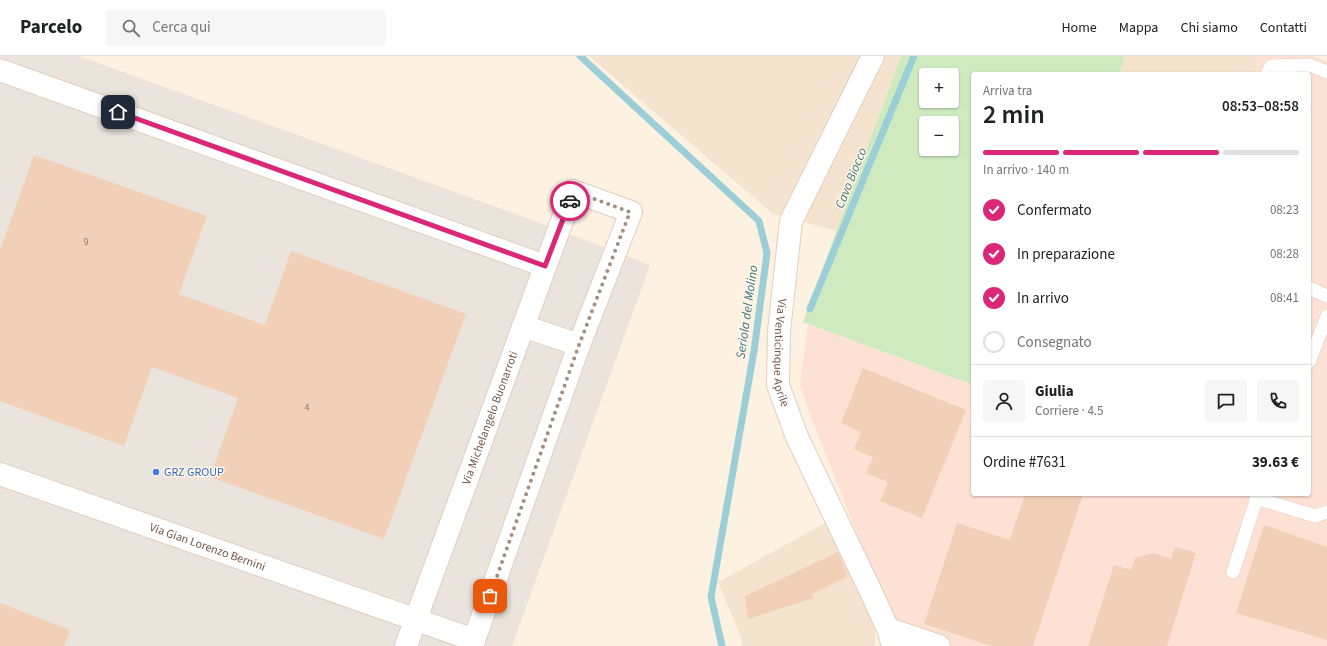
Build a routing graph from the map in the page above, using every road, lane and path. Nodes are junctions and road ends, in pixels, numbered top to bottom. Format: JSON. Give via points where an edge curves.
{"nodes":[{"id":1,"x":874,"y":56,"type":"edge"},
{"id":2,"x":0,"y":70,"type":"edge"},
{"id":3,"x":1269,"y":72,"type":"edge"},
{"id":4,"x":1327,"y":72,"type":"edge"},
{"id":5,"x":545,"y":266,"type":"junction"},
{"id":6,"x":1311,"y":289,"type":"edge"},
{"id":7,"x":1327,"y":296,"type":"edge"},
{"id":8,"x":1327,"y":316,"type":"edge"},
{"id":9,"x":523,"y":326,"type":"junction"},
{"id":10,"x":579,"y":345,"type":"junction"},
{"id":11,"x":1311,"y":357,"type":"edge"},
{"id":12,"x":0,"y":474,"type":"edge"},
{"id":13,"x":1257,"y":496,"type":"edge"},
{"id":14,"x":1327,"y":512,"type":"edge"},
{"id":15,"x":1233,"y":572,"type":"dead end"},
{"id":16,"x":416,"y":619,"type":"junction"},
{"id":17,"x":890,"y":638,"type":"edge"},
{"id":18,"x":473,"y":643,"type":"edge"},
{"id":19,"x":406,"y":646,"type":"edge"},
{"id":20,"x":939,"y":646,"type":"edge"}],
"edges":[{"from":1,"to":17,"type":"street","name":"Via Venticinque Aprile","via":[[791,221],[779,331],[778,385],[797,437]]},
{"from":2,"to":5,"type":"street"},
{"from":3,"to":4,"type":"lane","via":[[1271,66],[1310,65]]},
{"from":5,"to":9,"type":"street","name":"Via Michelangelo Buonarroti"},
{"from":5,"to":10,"type":"street","name":"Via Michelangelo Buonarroti","via":[[573,191],[630,212]]},
{"from":6,"to":7,"type":"lane"},
{"from":8,"to":11,"type":"lane"},
{"from":9,"to":10,"type":"street"},
{"from":9,"to":16,"type":"street","name":"Via Michelangelo Buonarroti"},
{"from":10,"to":18,"type":"street"},
{"from":12,"to":16,"type":"street","name":"Via Gian Lorenzo Bernini"},
{"from":13,"to":14,"type":"lane","via":[[1315,516]]},
{"from":13,"to":15,"type":"lane"},
{"from":16,"to":18,"type":"street","name":"Via Gian Lorenzo Bernini"},
{"from":16,"to":19,"type":"street","name":"Via Michelangelo Buonarroti"},
{"from":17,"to":20,"type":"street"}]}
